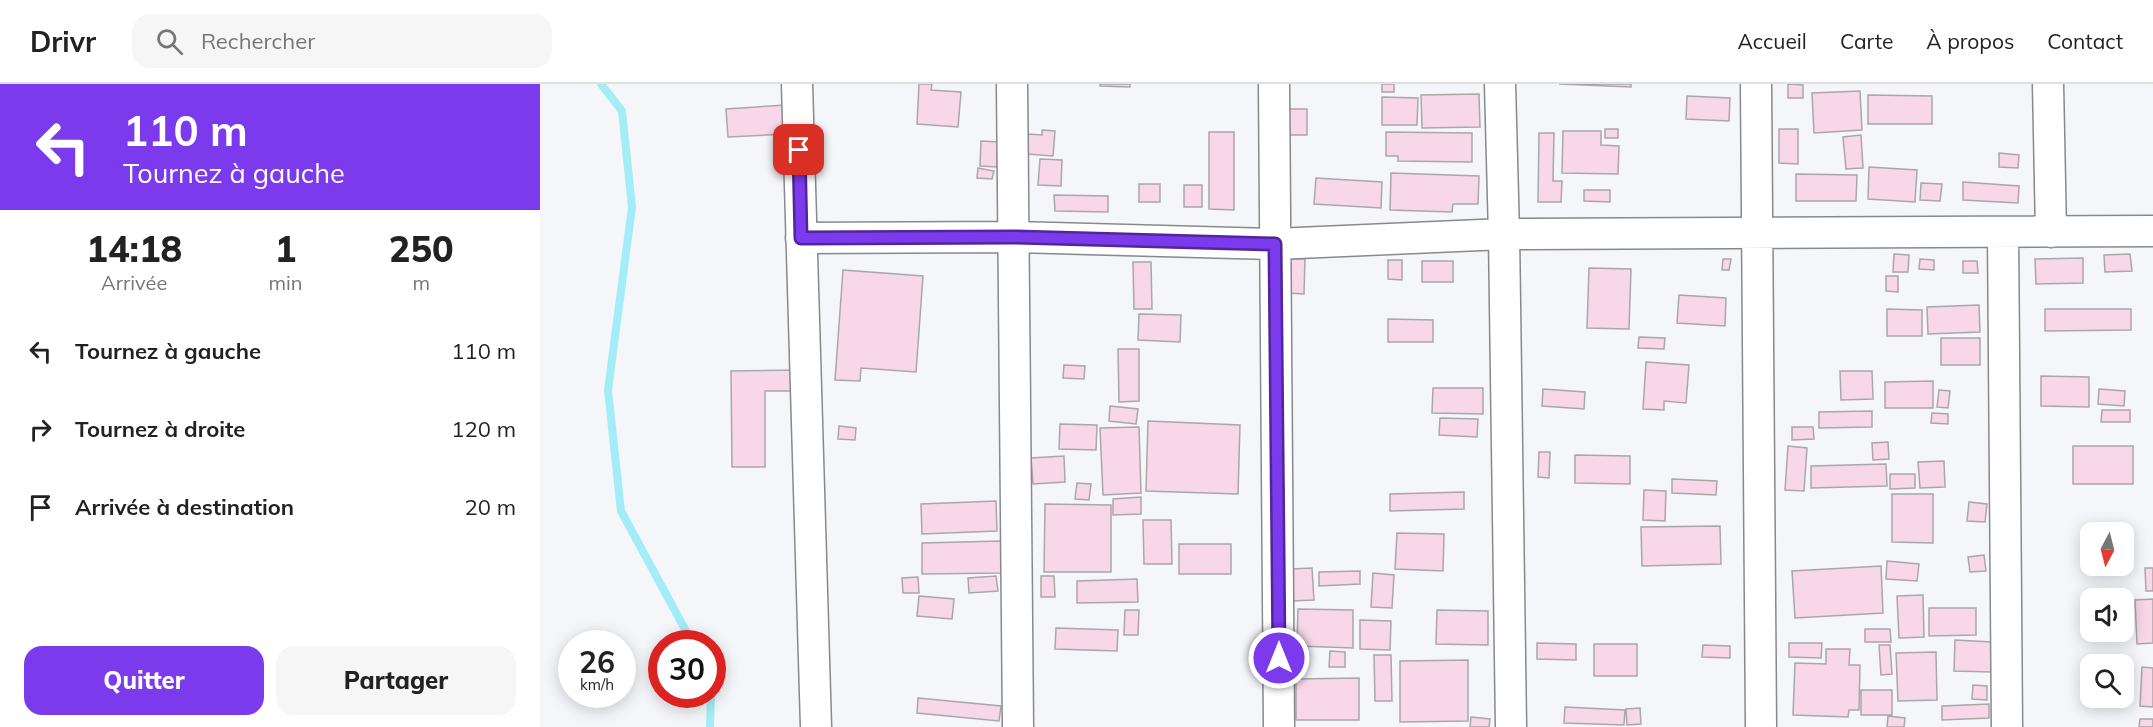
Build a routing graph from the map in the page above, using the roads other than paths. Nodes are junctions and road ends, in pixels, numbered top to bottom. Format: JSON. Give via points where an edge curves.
{"nodes":[{"id":1,"x":797,"y":84,"type":"edge"},
{"id":2,"x":1012,"y":84,"type":"edge"},
{"id":3,"x":1274,"y":84,"type":"edge"},
{"id":4,"x":1500,"y":84,"type":"edge"},
{"id":5,"x":1756,"y":84,"type":"edge"},
{"id":6,"x":2048,"y":84,"type":"edge"},
{"id":7,"x":2153,"y":231,"type":"edge"},
{"id":8,"x":2003,"y":232,"type":"junction"},
{"id":9,"x":2051,"y":232,"type":"junction"},
{"id":10,"x":1504,"y":234,"type":"junction"},
{"id":11,"x":1757,"y":234,"type":"junction"},
{"id":12,"x":1014,"y":237,"type":"junction"},
{"id":13,"x":801,"y":238,"type":"junction"},
{"id":14,"x":1275,"y":244,"type":"junction"},
{"id":15,"x":816,"y":727,"type":"edge"},
{"id":16,"x":1018,"y":727,"type":"edge"},
{"id":17,"x":1279,"y":727,"type":"edge"},
{"id":18,"x":1511,"y":727,"type":"edge"},
{"id":19,"x":1761,"y":727,"type":"edge"},
{"id":20,"x":2007,"y":727,"type":"edge"}],
"edges":[{"from":1,"to":13,"type":"street"},
{"from":2,"to":12,"type":"street"},
{"from":3,"to":14,"type":"street"},
{"from":4,"to":10,"type":"street"},
{"from":5,"to":11,"type":"street"},
{"from":6,"to":9,"type":"street"},
{"from":7,"to":9,"type":"street"},
{"from":8,"to":9,"type":"street"},
{"from":8,"to":11,"type":"street"},
{"from":8,"to":20,"type":"street"},
{"from":10,"to":11,"type":"street"},
{"from":10,"to":14,"type":"street"},
{"from":10,"to":18,"type":"street"},
{"from":11,"to":19,"type":"street"},
{"from":12,"to":13,"type":"street"},
{"from":12,"to":14,"type":"street"},
{"from":12,"to":16,"type":"street"},
{"from":13,"to":15,"type":"street"},
{"from":14,"to":17,"type":"street"}]}
